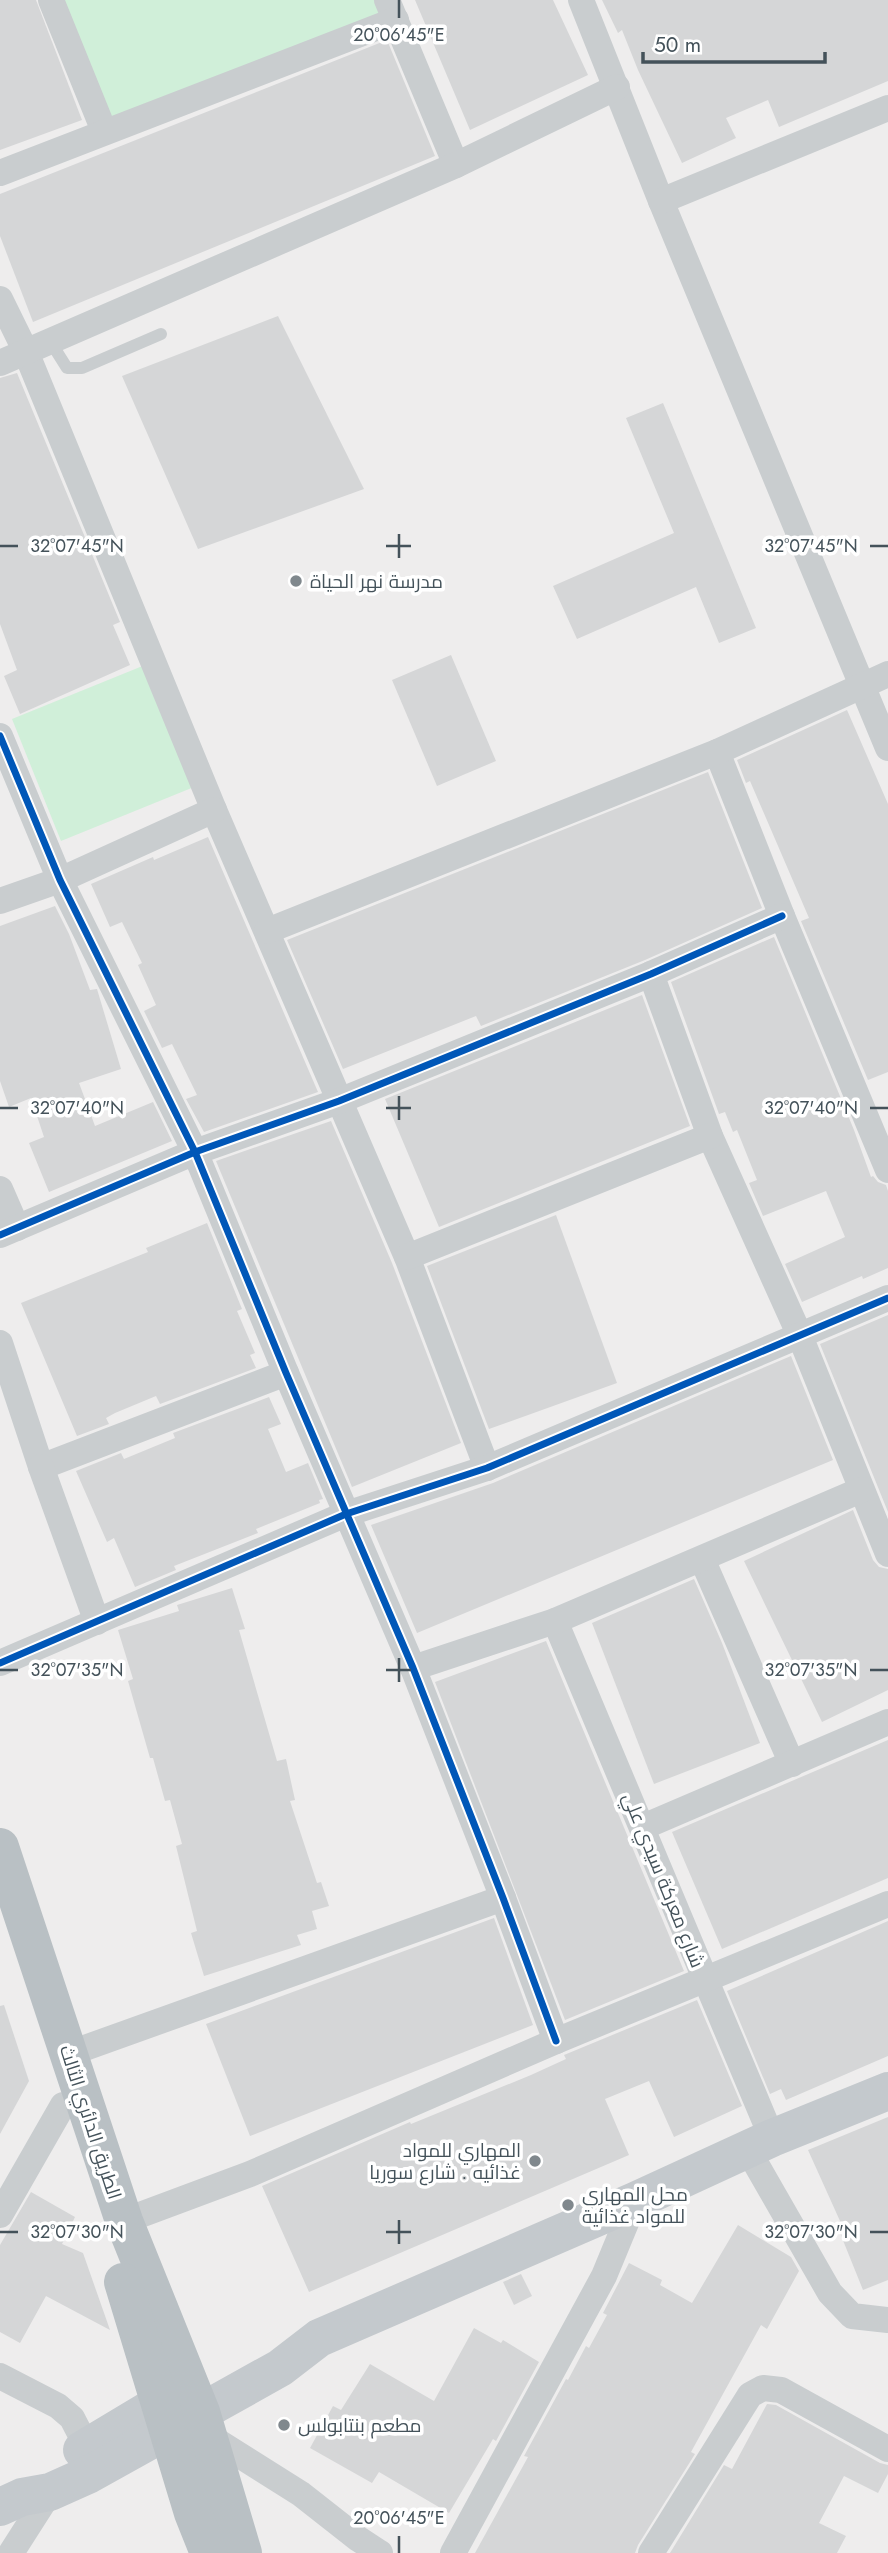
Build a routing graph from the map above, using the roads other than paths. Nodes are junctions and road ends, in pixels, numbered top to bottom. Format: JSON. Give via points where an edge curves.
{"nodes":[{"id":1,"x":51,"y":0,"type":"edge"},
{"id":2,"x":580,"y":0,"type":"edge"},
{"id":3,"x":391,"y":10,"type":"edge"},
{"id":4,"x":617,"y":87,"type":"junction"},
{"id":5,"x":888,"y":108,"type":"edge"},
{"id":6,"x":104,"y":131,"type":"junction"},
{"id":7,"x":456,"y":165,"type":"junction"},
{"id":8,"x":0,"y":173,"type":"edge"},
{"id":9,"x":661,"y":201,"type":"junction"},
{"id":10,"x":0,"y":299,"type":"edge"},
{"id":11,"x":161,"y":334,"type":"dead end"},
{"id":12,"x":38,"y":346,"type":"junction"},
{"id":13,"x":0,"y":363,"type":"edge"},
{"id":14,"x":888,"y":674,"type":"edge"},
{"id":15,"x":862,"y":686,"type":"junction"},
{"id":16,"x":0,"y":736,"type":"edge"},
{"id":17,"x":888,"y":747,"type":"edge"},
{"id":18,"x":717,"y":752,"type":"junction"},
{"id":19,"x":214,"y":810,"type":"junction"},
{"id":20,"x":60,"y":880,"type":"junction"},
{"id":21,"x":0,"y":901,"type":"edge"},
{"id":22,"x":782,"y":916,"type":"junction"},
{"id":23,"x":267,"y":931,"type":"junction"},
{"id":24,"x":651,"y":974,"type":"junction"},
{"id":25,"x":339,"y":1101,"type":"junction"},
{"id":26,"x":878,"y":1115,"type":"edge"},
{"id":27,"x":710,"y":1136,"type":"junction"},
{"id":28,"x":195,"y":1152,"type":"junction"},
{"id":29,"x":888,"y":1170,"type":"edge"},
{"id":30,"x":0,"y":1189,"type":"edge"},
{"id":31,"x":8,"y":1231,"type":"edge"},
{"id":32,"x":407,"y":1257,"type":"junction"},
{"id":33,"x":888,"y":1298,"type":"edge"},
{"id":34,"x":800,"y":1336,"type":"junction"},
{"id":35,"x":0,"y":1343,"type":"edge"},
{"id":36,"x":286,"y":1373,"type":"junction"},
{"id":37,"x":41,"y":1467,"type":"junction"},
{"id":38,"x":487,"y":1468,"type":"junction"},
{"id":39,"x":861,"y":1490,"type":"junction"},
{"id":40,"x":346,"y":1514,"type":"junction"},
{"id":41,"x":888,"y":1554,"type":"edge"},
{"id":42,"x":702,"y":1559,"type":"junction"},
{"id":43,"x":555,"y":1621,"type":"junction"},
{"id":44,"x":97,"y":1622,"type":"junction"},
{"id":45,"x":0,"y":1663,"type":"edge"},
{"id":46,"x":413,"y":1668,"type":"junction"},
{"id":47,"x":888,"y":1722,"type":"edge"},
{"id":48,"x":792,"y":1764,"type":"junction"},
{"id":49,"x":643,"y":1827,"type":"junction"},
{"id":50,"x":0,"y":1847,"type":"edge"},
{"id":51,"x":503,"y":1898,"type":"junction"},
{"id":52,"x":888,"y":1904,"type":"edge"},
{"id":53,"x":0,"y":1915,"type":"edge"},
{"id":54,"x":704,"y":1979,"type":"junction"},
{"id":55,"x":556,"y":2041,"type":"junction"},
{"id":56,"x":68,"y":2054,"type":"junction"},
{"id":57,"x":888,"y":2091,"type":"edge"},
{"id":58,"x":64,"y":2105,"type":"junction"},
{"id":59,"x":760,"y":2144,"type":"junction"},
{"id":60,"x":635,"y":2201,"type":"junction"},
{"id":61,"x":0,"y":2215,"type":"edge"},
{"id":62,"x":124,"y":2221,"type":"junction"},
{"id":63,"x":888,"y":2320,"type":"edge"},
{"id":64,"x":0,"y":2376,"type":"edge"},
{"id":65,"x":185,"y":2413,"type":"junction"},
{"id":66,"x":87,"y":2447,"type":"junction"},
{"id":67,"x":888,"y":2449,"type":"edge"},
{"id":68,"x":24,"y":2498,"type":"edge"},
{"id":69,"x":11,"y":2553,"type":"edge"},
{"id":70,"x":209,"y":2553,"type":"edge"},
{"id":71,"x":243,"y":2553,"type":"edge"},
{"id":72,"x":380,"y":2553,"type":"edge"},
{"id":73,"x":453,"y":2553,"type":"edge"},
{"id":74,"x":651,"y":2553,"type":"edge"}],
"edges":[{"from":1,"to":6,"type":"street"},
{"from":2,"to":4,"type":"street"},
{"from":3,"to":6,"type":"street"},
{"from":3,"to":7,"type":"street"},
{"from":4,"to":7,"type":"street"},
{"from":4,"to":9,"type":"street"},
{"from":5,"to":9,"type":"street"},
{"from":6,"to":8,"type":"street"},
{"from":7,"to":12,"type":"street"},
{"from":9,"to":15,"type":"street"},
{"from":10,"to":12,"type":"street"},
{"from":11,"to":12,"type":"lane","via":[[82,368],[66,368]]},
{"from":12,"to":13,"type":"street"},
{"from":12,"to":19,"type":"street"},
{"from":14,"to":15,"type":"street"},
{"from":15,"to":17,"type":"street"},
{"from":15,"to":18,"type":"street"},
{"from":16,"to":20,"type":"street"},
{"from":18,"to":22,"type":"street"},
{"from":18,"to":23,"type":"street"},
{"from":19,"to":20,"type":"street"},
{"from":19,"to":23,"type":"street"},
{"from":20,"to":21,"type":"street"},
{"from":20,"to":28,"type":"street"},
{"from":22,"to":24,"type":"street"},
{"from":22,"to":26,"type":"street"},
{"from":23,"to":25,"type":"street"},
{"from":24,"to":25,"type":"street"},
{"from":24,"to":27,"type":"street"},
{"from":25,"to":28,"type":"street"},
{"from":25,"to":32,"type":"street"},
{"from":26,"to":29,"type":"street"},
{"from":27,"to":32,"type":"street"},
{"from":27,"to":34,"type":"street"},
{"from":28,"to":31,"type":"street"},
{"from":28,"to":36,"type":"street"},
{"from":30,"to":31,"type":"street"},
{"from":32,"to":38,"type":"street"},
{"from":33,"to":34,"type":"street"},
{"from":34,"to":38,"type":"street"},
{"from":34,"to":39,"type":"street"},
{"from":35,"to":37,"type":"street"},
{"from":36,"to":37,"type":"street"},
{"from":36,"to":40,"type":"street"},
{"from":37,"to":44,"type":"street"},
{"from":38,"to":40,"type":"street"},
{"from":39,"to":41,"type":"street"},
{"from":39,"to":42,"type":"street"},
{"from":40,"to":44,"type":"street"},
{"from":40,"to":46,"type":"street"},
{"from":42,"to":43,"type":"street"},
{"from":42,"to":48,"type":"street"},
{"from":43,"to":46,"type":"street"},
{"from":43,"to":49,"type":"street","name":"شارع معركة سيدي علي"},
{"from":44,"to":45,"type":"street"},
{"from":46,"to":51,"type":"street"},
{"from":47,"to":48,"type":"street"},
{"from":48,"to":49,"type":"street"},
{"from":49,"to":54,"type":"street","name":"شارع معركة سيدي علي"},
{"from":50,"to":56,"type":"highway","name":"الطريق الدائري الثالث"},
{"from":51,"to":55,"type":"street"},
{"from":51,"to":56,"type":"street"},
{"from":52,"to":54,"type":"street"},
{"from":53,"to":58,"type":"highway","name":"الطريق الدائري الثالث"},
{"from":54,"to":55,"type":"street"},
{"from":54,"to":59,"type":"street","name":"شارع معركة سيدي علي"},
{"from":55,"to":62,"type":"street","via":[[250,2174]]},
{"from":56,"to":62,"type":"highway","name":"الطريق الدائري الثالث"},
{"from":57,"to":59,"type":"main road"},
{"from":58,"to":61,"type":"street"},
{"from":58,"to":65,"type":"highway","name":"الطريق الدائري الثالث","via":[[130,2301]]},
{"from":59,"to":60,"type":"main road"},
{"from":59,"to":63,"type":"street","name":"شارع معركة سيدي علي","via":[[830,2293],[852,2316]]},
{"from":60,"to":65,"type":"main road","via":[[319,2338],[280,2368]]},
{"from":60,"to":73,"type":"street","via":[[604,2276]]},
{"from":62,"to":65,"type":"highway","name":"الطريق الدائري الثالث"},
{"from":64,"to":66,"type":"street","via":[[58,2406],[72,2418]]},
{"from":65,"to":66,"type":"main road"},
{"from":65,"to":68,"type":"main road","via":[[88,2475]]},
{"from":65,"to":70,"type":"highway","name":"الطريق الدائري الثالث","via":[[193,2513]]},
{"from":65,"to":71,"type":"highway","name":"الطريق الدائري الثالث"},
{"from":65,"to":72,"type":"street"},
{"from":66,"to":68,"type":"main road","via":[[42,2476]]},
{"from":67,"to":74,"type":"street","via":[[781,2390],[763,2388],[750,2395]]},
{"from":68,"to":69,"type":"street"}]}
